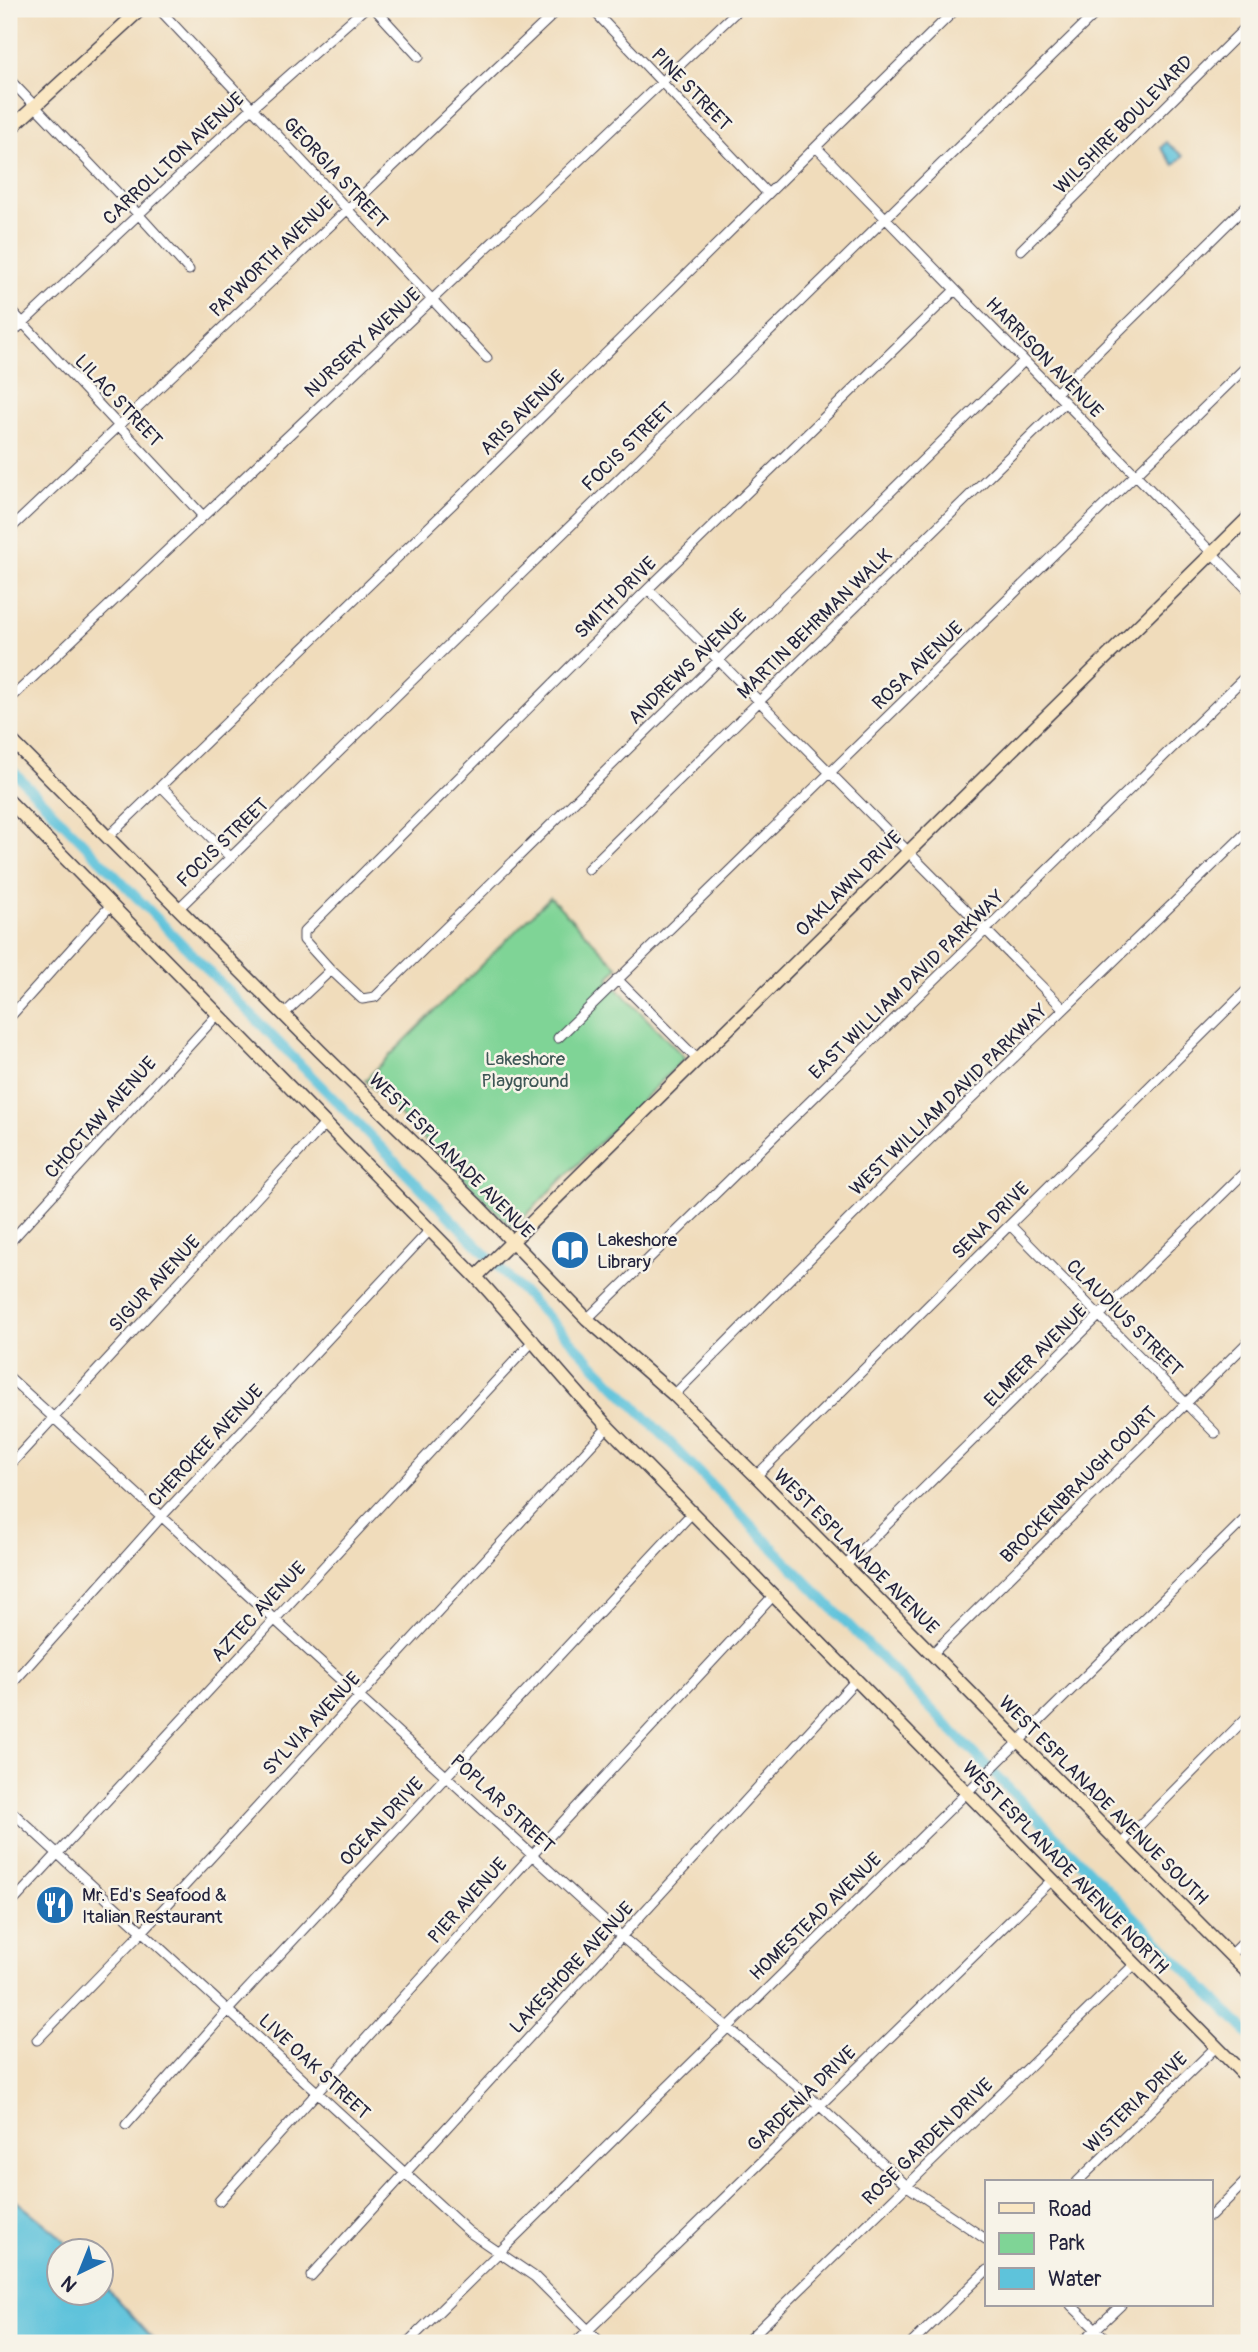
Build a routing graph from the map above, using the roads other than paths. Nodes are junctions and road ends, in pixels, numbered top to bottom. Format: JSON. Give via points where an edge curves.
{"nodes":[{"id":1,"x":141,"y":9,"type":"edge"},
{"id":2,"x":159,"y":9,"type":"edge"},
{"id":3,"x":364,"y":9,"type":"edge"},
{"id":4,"x":375,"y":9,"type":"edge"},
{"id":5,"x":559,"y":9,"type":"edge"},
{"id":6,"x":592,"y":9,"type":"edge"},
{"id":7,"x":739,"y":9,"type":"edge"},
{"id":8,"x":956,"y":9,"type":"edge"},
{"id":9,"x":1100,"y":9,"type":"edge"},
{"id":10,"x":1249,"y":24,"type":"edge"},
{"id":11,"x":419,"y":57,"type":"dead end"},
{"id":12,"x":9,"y":79,"type":"edge"},
{"id":13,"x":661,"y":82,"type":"junction"},
{"id":14,"x":34,"y":107,"type":"junction"},
{"id":15,"x":252,"y":108,"type":"junction"},
{"id":16,"x":9,"y":131,"type":"edge"},
{"id":17,"x":816,"y":147,"type":"junction"},
{"id":18,"x":768,"y":194,"type":"junction"},
{"id":19,"x":1249,"y":203,"type":"edge"},
{"id":20,"x":346,"y":209,"type":"junction"},
{"id":21,"x":138,"y":214,"type":"junction"},
{"id":22,"x":885,"y":218,"type":"junction"},
{"id":23,"x":1021,"y":250,"type":"dead end"},
{"id":24,"x":189,"y":270,"type":"dead end"},
{"id":25,"x":955,"y":290,"type":"junction"},
{"id":26,"x":431,"y":300,"type":"junction"},
{"id":27,"x":9,"y":308,"type":"edge"},
{"id":28,"x":23,"y":323,"type":"junction"},
{"id":29,"x":9,"y":336,"type":"edge"},
{"id":30,"x":487,"y":358,"type":"dead end"},
{"id":31,"x":1024,"y":361,"type":"junction"},
{"id":32,"x":1249,"y":364,"type":"edge"},
{"id":33,"x":1056,"y":393,"type":"junction"},
{"id":34,"x":1065,"y":402,"type":"junction"},
{"id":35,"x":119,"y":425,"type":"junction"},
{"id":36,"x":1136,"y":475,"type":"junction"},
{"id":37,"x":204,"y":516,"type":"junction"},
{"id":38,"x":1249,"y":517,"type":"edge"},
{"id":39,"x":9,"y":530,"type":"edge"},
{"id":40,"x":1212,"y":553,"type":"junction"},
{"id":41,"x":648,"y":589,"type":"junction"},
{"id":42,"x":1249,"y":591,"type":"edge"},
{"id":43,"x":718,"y":660,"type":"junction"},
{"id":44,"x":1249,"y":673,"type":"edge"},
{"id":45,"x":9,"y":700,"type":"edge"},
{"id":46,"x":759,"y":702,"type":"junction"},
{"id":47,"x":9,"y":737,"type":"edge"},
{"id":48,"x":830,"y":775,"type":"junction"},
{"id":49,"x":161,"y":786,"type":"junction"},
{"id":50,"x":9,"y":801,"type":"edge"},
{"id":51,"x":1249,"y":830,"type":"edge"},
{"id":52,"x":108,"y":837,"type":"junction"},
{"id":53,"x":907,"y":852,"type":"junction"},
{"id":54,"x":231,"y":858,"type":"junction"},
{"id":55,"x":588,"y":869,"type":"dead end"},
{"id":56,"x":111,"y":905,"type":"junction"},
{"id":57,"x":179,"y":908,"type":"junction"},
{"id":58,"x":986,"y":931,"type":"junction"},
{"id":59,"x":331,"y":970,"type":"junction"},
{"id":60,"x":617,"y":979,"type":"junction"},
{"id":61,"x":1249,"y":988,"type":"edge"},
{"id":62,"x":1064,"y":1009,"type":"junction"},
{"id":63,"x":218,"y":1014,"type":"junction"},
{"id":64,"x":284,"y":1014,"type":"junction"},
{"id":65,"x":9,"y":1018,"type":"edge"},
{"id":66,"x":558,"y":1038,"type":"dead end"},
{"id":67,"x":697,"y":1059,"type":"junction"},
{"id":68,"x":325,"y":1124,"type":"junction"},
{"id":69,"x":1249,"y":1168,"type":"edge"},
{"id":70,"x":1010,"y":1225,"type":"junction"},
{"id":71,"x":430,"y":1230,"type":"junction"},
{"id":72,"x":9,"y":1243,"type":"edge"},
{"id":73,"x":507,"y":1246,"type":"junction"},
{"id":74,"x":479,"y":1273,"type":"junction"},
{"id":75,"x":1100,"y":1316,"type":"junction"},
{"id":76,"x":587,"y":1319,"type":"junction"},
{"id":77,"x":534,"y":1340,"type":"junction"},
{"id":78,"x":1249,"y":1341,"type":"edge"},
{"id":79,"x":9,"y":1377,"type":"edge"},
{"id":80,"x":674,"y":1395,"type":"junction"},
{"id":81,"x":1185,"y":1403,"type":"junction"},
{"id":82,"x":53,"y":1417,"type":"junction"},
{"id":83,"x":608,"y":1427,"type":"junction"},
{"id":84,"x":1215,"y":1433,"type":"dead end"},
{"id":85,"x":9,"y":1466,"type":"edge"},
{"id":86,"x":756,"y":1476,"type":"junction"},
{"id":87,"x":692,"y":1513,"type":"junction"},
{"id":88,"x":1249,"y":1514,"type":"edge"},
{"id":89,"x":162,"y":1516,"type":"junction"},
{"id":90,"x":845,"y":1566,"type":"junction"},
{"id":91,"x":773,"y":1596,"type":"junction"},
{"id":92,"x":275,"y":1618,"type":"junction"},
{"id":93,"x":932,"y":1654,"type":"junction"},
{"id":94,"x":856,"y":1681,"type":"junction"},
{"id":95,"x":9,"y":1687,"type":"edge"},
{"id":96,"x":360,"y":1695,"type":"junction"},
{"id":97,"x":1249,"y":1715,"type":"edge"},
{"id":98,"x":1019,"y":1742,"type":"junction"},
{"id":99,"x":447,"y":1776,"type":"junction"},
{"id":100,"x":966,"y":1793,"type":"junction"},
{"id":101,"x":9,"y":1810,"type":"edge"},
{"id":102,"x":1121,"y":1844,"type":"junction"},
{"id":103,"x":56,"y":1853,"type":"junction"},
{"id":104,"x":533,"y":1854,"type":"junction"},
{"id":105,"x":1052,"y":1880,"type":"junction"},
{"id":106,"x":9,"y":1906,"type":"edge"},
{"id":107,"x":142,"y":1932,"type":"junction"},
{"id":108,"x":622,"y":1937,"type":"junction"},
{"id":109,"x":1249,"y":1937,"type":"edge"},
{"id":110,"x":1231,"y":1955,"type":"junction"},
{"id":111,"x":1135,"y":1964,"type":"junction"},
{"id":112,"x":1249,"y":1973,"type":"edge"},
{"id":113,"x":228,"y":2010,"type":"junction"},
{"id":114,"x":727,"y":2026,"type":"junction"},
{"id":115,"x":37,"y":2040,"type":"dead end"},
{"id":116,"x":1216,"y":2047,"type":"junction"},
{"id":117,"x":1249,"y":2080,"type":"edge"},
{"id":118,"x":317,"y":2091,"type":"junction"},
{"id":119,"x":819,"y":2105,"type":"junction"},
{"id":120,"x":126,"y":2125,"type":"dead end"},
{"id":121,"x":404,"y":2172,"type":"junction"},
{"id":122,"x":1249,"y":2178,"type":"edge"},
{"id":123,"x":1079,"y":2180,"type":"edge"},
{"id":124,"x":907,"y":2186,"type":"junction"},
{"id":125,"x":219,"y":2201,"type":"dead end"},
{"id":126,"x":1212,"y":2215,"type":"edge"},
{"id":127,"x":985,"y":2239,"type":"edge"},
{"id":128,"x":500,"y":2253,"type":"junction"},
{"id":129,"x":985,"y":2272,"type":"edge"},
{"id":130,"x":311,"y":2276,"type":"dead end"},
{"id":131,"x":1072,"y":2306,"type":"edge"},
{"id":132,"x":1120,"y":2306,"type":"edge"},
{"id":133,"x":1096,"y":2329,"type":"junction"},
{"id":134,"x":589,"y":2330,"type":"junction"},
{"id":135,"x":407,"y":2343,"type":"edge"},
{"id":136,"x":575,"y":2343,"type":"edge"},
{"id":137,"x":601,"y":2343,"type":"edge"},
{"id":138,"x":745,"y":2343,"type":"edge"},
{"id":139,"x":912,"y":2343,"type":"edge"},
{"id":140,"x":1082,"y":2343,"type":"edge"},
{"id":141,"x":1110,"y":2343,"type":"edge"}],
"edges":[{"from":1,"to":14,"type":"main road"},
{"from":2,"to":15,"type":"street","name":"GEORGIA STREET"},
{"from":3,"to":15,"type":"street","name":"CARROLLTON AVENUE"},
{"from":4,"to":11,"type":"street"},
{"from":5,"to":20,"type":"street","name":"PAPWORTH AVENUE"},
{"from":6,"to":13,"type":"street","name":"PINE STREET"},
{"from":7,"to":13,"type":"street","name":"NURSERY AVENUE"},
{"from":8,"to":17,"type":"street","name":"ARIS AVENUE"},
{"from":9,"to":22,"type":"street","name":"FOCIS STREET"},
{"from":10,"to":23,"type":"street","name":"WILSHIRE BOULEVARD"},
{"from":12,"to":14,"type":"street"},
{"from":13,"to":18,"type":"street","name":"PINE STREET"},
{"from":13,"to":26,"type":"street","name":"NURSERY AVENUE"},
{"from":14,"to":16,"type":"main road"},
{"from":14,"to":21,"type":"street"},
{"from":15,"to":20,"type":"street","name":"GEORGIA STREET"},
{"from":15,"to":21,"type":"street","name":"CARROLLTON AVENUE"},
{"from":17,"to":18,"type":"street","name":"ARIS AVENUE"},
{"from":17,"to":22,"type":"street","name":"HARRISON AVENUE"},
{"from":18,"to":49,"type":"street","name":"ARIS AVENUE"},
{"from":19,"to":33,"type":"street"},
{"from":20,"to":26,"type":"street","name":"GEORGIA STREET"},
{"from":20,"to":35,"type":"street","name":"PAPWORTH AVENUE"},
{"from":21,"to":24,"type":"street"},
{"from":21,"to":28,"type":"street","name":"CARROLLTON AVENUE"},
{"from":22,"to":25,"type":"street","name":"HARRISON AVENUE"},
{"from":22,"to":54,"type":"street","name":"FOCIS STREET"},
{"from":25,"to":31,"type":"street","name":"HARRISON AVENUE"},
{"from":25,"to":41,"type":"street","name":"SMITH DRIVE"},
{"from":26,"to":30,"type":"street","name":"GEORGIA STREET"},
{"from":26,"to":37,"type":"street","name":"NURSERY AVENUE"},
{"from":27,"to":28,"type":"street","name":"LILAC STREET"},
{"from":28,"to":29,"type":"street","name":"CARROLLTON AVENUE"},
{"from":28,"to":35,"type":"street","name":"LILAC STREET"},
{"from":31,"to":33,"type":"street","name":"HARRISON AVENUE"},
{"from":31,"to":43,"type":"street","name":"ANDREWS AVENUE"},
{"from":32,"to":36,"type":"street","name":"ROSA AVENUE"},
{"from":33,"to":34,"type":"street","name":"HARRISON AVENUE"},
{"from":34,"to":36,"type":"street","name":"HARRISON AVENUE"},
{"from":34,"to":46,"type":"street","name":"MARTIN BEHRMAN WALK"},
{"from":35,"to":37,"type":"street","name":"LILAC STREET"},
{"from":35,"to":39,"type":"street","name":"PAPWORTH AVENUE"},
{"from":36,"to":40,"type":"street","name":"HARRISON AVENUE"},
{"from":36,"to":48,"type":"street","name":"ROSA AVENUE"},
{"from":37,"to":45,"type":"street","name":"NURSERY AVENUE"},
{"from":38,"to":40,"type":"main road","name":"OAKLAWN DRIVE"},
{"from":40,"to":42,"type":"street","name":"HARRISON AVENUE"},
{"from":40,"to":53,"type":"main road","name":"OAKLAWN DRIVE"},
{"from":41,"to":43,"type":"street"},
{"from":41,"to":59,"type":"street","name":"SMITH DRIVE","via":[[304,932],[304,940]]},
{"from":43,"to":46,"type":"street"},
{"from":43,"to":59,"type":"street","name":"ANDREWS AVENUE","via":[[375,997],[362,999]]},
{"from":44,"to":58,"type":"street","name":"EAST WILLIAM DAVID PARKWAY"},
{"from":46,"to":48,"type":"street"},
{"from":46,"to":55,"type":"street","name":"MARTIN BEHRMAN WALK"},
{"from":47,"to":52,"type":"main road","name":"WEST ESPLANADE AVENUE"},
{"from":48,"to":53,"type":"street"},
{"from":48,"to":60,"type":"street","name":"ROSA AVENUE"},
{"from":49,"to":52,"type":"street","name":"ARIS AVENUE"},
{"from":49,"to":54,"type":"street"},
{"from":50,"to":56,"type":"main road"},
{"from":51,"to":62,"type":"street","name":"WEST WILLIAM DAVID PARKWAY"},
{"from":52,"to":57,"type":"main road","name":"WEST ESPLANADE AVENUE"},
{"from":53,"to":58,"type":"street"},
{"from":53,"to":67,"type":"main road","name":"OAKLAWN DRIVE"},
{"from":54,"to":57,"type":"street","name":"FOCIS STREET"},
{"from":56,"to":63,"type":"main road"},
{"from":56,"to":65,"type":"street"},
{"from":57,"to":64,"type":"main road","name":"WEST ESPLANADE AVENUE"},
{"from":58,"to":62,"type":"street"},
{"from":58,"to":76,"type":"street","name":"EAST WILLIAM DAVID PARKWAY"},
{"from":59,"to":64,"type":"street"},
{"from":60,"to":66,"type":"street","name":"ROSA AVENUE"},
{"from":60,"to":67,"type":"street"},
{"from":61,"to":70,"type":"street","name":"SENA DRIVE"},
{"from":62,"to":80,"type":"street","name":"WEST WILLIAM DAVID PARKWAY"},
{"from":63,"to":68,"type":"main road"},
{"from":63,"to":72,"type":"street","name":"CHOCTAW AVENUE"},
{"from":64,"to":73,"type":"main road","name":"WEST ESPLANADE AVENUE","via":[[475,1203]]},
{"from":67,"to":73,"type":"main road","name":"OAKLAWN DRIVE"},
{"from":68,"to":71,"type":"main road"},
{"from":68,"to":82,"type":"street","name":"SIGUR AVENUE"},
{"from":69,"to":75,"type":"street","name":"ELMEER AVENUE"},
{"from":70,"to":75,"type":"street","name":"CLAUDIUS STREET"},
{"from":70,"to":86,"type":"street","name":"SENA DRIVE"},
{"from":71,"to":74,"type":"main road"},
{"from":71,"to":89,"type":"street","name":"CHEROKEE AVENUE"},
{"from":73,"to":74,"type":"main road","name":"OAKLAWN DRIVE"},
{"from":73,"to":76,"type":"main road","name":"WEST ESPLANADE AVENUE"},
{"from":74,"to":77,"type":"main road"},
{"from":75,"to":81,"type":"street","name":"CLAUDIUS STREET"},
{"from":75,"to":90,"type":"street","name":"ELMEER AVENUE"},
{"from":76,"to":80,"type":"main road","name":"WEST ESPLANADE AVENUE"},
{"from":77,"to":83,"type":"main road"},
{"from":77,"to":92,"type":"street","name":"AZTEC AVENUE"},
{"from":78,"to":81,"type":"street","name":"BROCKENBRAUGH COURT"},
{"from":79,"to":82,"type":"street","name":"POPLAR STREET"},
{"from":80,"to":86,"type":"main road","name":"WEST ESPLANADE AVENUE"},
{"from":81,"to":84,"type":"street","name":"CLAUDIUS STREET"},
{"from":81,"to":93,"type":"street","name":"BROCKENBRAUGH COURT"},
{"from":82,"to":85,"type":"street","name":"SIGUR AVENUE"},
{"from":82,"to":89,"type":"street","name":"POPLAR STREET"},
{"from":83,"to":87,"type":"main road"},
{"from":83,"to":96,"type":"street","name":"SYLVIA AVENUE"},
{"from":86,"to":90,"type":"main road","name":"WEST ESPLANADE AVENUE"},
{"from":87,"to":91,"type":"main road"},
{"from":87,"to":99,"type":"street","name":"OCEAN DRIVE"},
{"from":88,"to":98,"type":"street","name":"HOMESTEAD AVENUE"},
{"from":89,"to":92,"type":"street","name":"POPLAR STREET"},
{"from":89,"to":95,"type":"street","name":"CHEROKEE AVENUE"},
{"from":90,"to":93,"type":"main road","name":"WEST ESPLANADE AVENUE"},
{"from":91,"to":94,"type":"main road"},
{"from":91,"to":104,"type":"street","name":"PIER AVENUE"},
{"from":92,"to":96,"type":"street","name":"POPLAR STREET"},
{"from":92,"to":103,"type":"street","name":"AZTEC AVENUE"},
{"from":93,"to":98,"type":"main road","name":"WEST ESPLANADE AVENUE SOUTH"},
{"from":94,"to":100,"type":"main road","name":"WEST ESPLANADE AVENUE NORTH"},
{"from":94,"to":108,"type":"street","name":"LAKESHORE AVENUE"},
{"from":96,"to":99,"type":"street","name":"POPLAR STREET"},
{"from":96,"to":107,"type":"street","name":"SYLVIA AVENUE"},
{"from":97,"to":102,"type":"street"},
{"from":98,"to":100,"type":"street","name":"HOMESTEAD AVENUE"},
{"from":98,"to":102,"type":"main road","name":"WEST ESPLANADE AVENUE SOUTH"},
{"from":99,"to":104,"type":"street","name":"POPLAR STREET"},
{"from":99,"to":113,"type":"street","name":"OCEAN DRIVE"},
{"from":100,"to":105,"type":"main road","name":"WEST ESPLANADE AVENUE NORTH"},
{"from":100,"to":114,"type":"street","name":"HOMESTEAD AVENUE"},
{"from":101,"to":103,"type":"street","name":"LIVE OAK STREET"},
{"from":102,"to":110,"type":"main road","name":"WEST ESPLANADE AVENUE SOUTH"},
{"from":103,"to":106,"type":"street","name":"AZTEC AVENUE"},
{"from":103,"to":107,"type":"street","name":"LIVE OAK STREET"},
{"from":104,"to":108,"type":"street","name":"POPLAR STREET"},
{"from":104,"to":118,"type":"street","name":"PIER AVENUE"},
{"from":105,"to":111,"type":"main road","name":"WEST ESPLANADE AVENUE NORTH"},
{"from":105,"to":119,"type":"street","name":"GARDENIA DRIVE"},
{"from":107,"to":113,"type":"street","name":"LIVE OAK STREET"},
{"from":107,"to":115,"type":"street","name":"SYLVIA AVENUE"},
{"from":108,"to":114,"type":"street","name":"POPLAR STREET"},
{"from":108,"to":121,"type":"street","name":"LAKESHORE AVENUE"},
{"from":109,"to":110,"type":"street"},
{"from":110,"to":112,"type":"main road","name":"WEST ESPLANADE AVENUE SOUTH"},
{"from":111,"to":116,"type":"main road","name":"WEST ESPLANADE AVENUE NORTH"},
{"from":111,"to":124,"type":"street","name":"ROSE GARDEN DRIVE"},
{"from":113,"to":118,"type":"street","name":"LIVE OAK STREET"},
{"from":113,"to":120,"type":"street","name":"OCEAN DRIVE"},
{"from":114,"to":119,"type":"street","name":"POPLAR STREET"},
{"from":114,"to":128,"type":"street","name":"HOMESTEAD AVENUE"},
{"from":116,"to":117,"type":"main road","name":"WEST ESPLANADE AVENUE NORTH"},
{"from":116,"to":123,"type":"street","name":"WISTERIA DRIVE"},
{"from":118,"to":121,"type":"street","name":"LIVE OAK STREET"},
{"from":118,"to":125,"type":"street","name":"PIER AVENUE"},
{"from":119,"to":124,"type":"street","name":"POPLAR STREET"},
{"from":119,"to":134,"type":"street","name":"GARDENIA DRIVE"},
{"from":121,"to":128,"type":"street","name":"LIVE OAK STREET","via":[[469,2232]]},
{"from":121,"to":130,"type":"street","name":"LAKESHORE AVENUE"},
{"from":122,"to":126,"type":"street"},
{"from":124,"to":127,"type":"street","name":"POPLAR STREET"},
{"from":124,"to":138,"type":"street","name":"ROSE GARDEN DRIVE"},
{"from":128,"to":134,"type":"street","name":"LIVE OAK STREET","via":[[535,2277]]},
{"from":128,"to":135,"type":"street","name":"HOMESTEAD AVENUE"},
{"from":129,"to":139,"type":"street"},
{"from":131,"to":133,"type":"street"},
{"from":132,"to":133,"type":"street"},
{"from":133,"to":140,"type":"street"},
{"from":133,"to":141,"type":"street"},
{"from":134,"to":136,"type":"street","name":"GARDENIA DRIVE"},
{"from":134,"to":137,"type":"street","name":"LIVE OAK STREET"}]}
